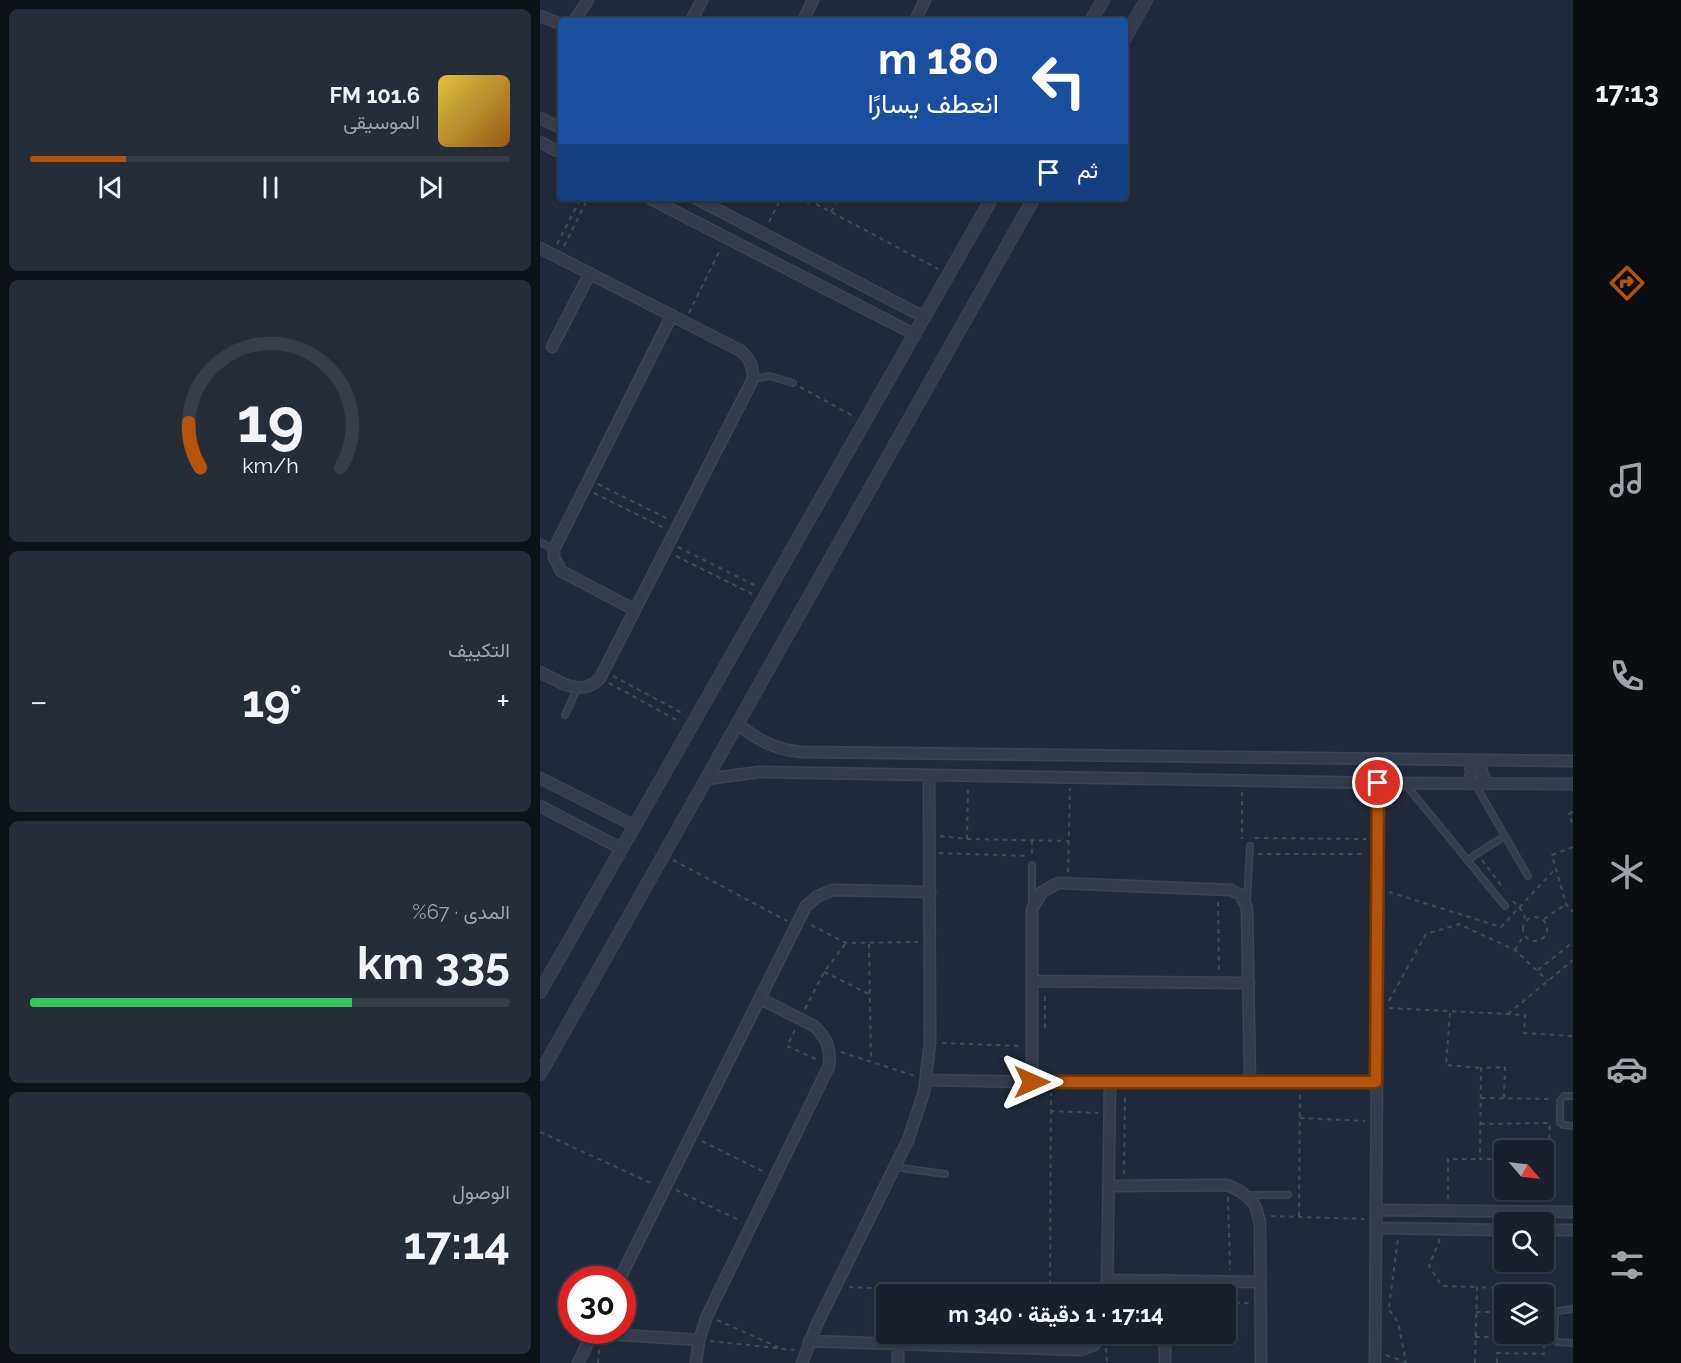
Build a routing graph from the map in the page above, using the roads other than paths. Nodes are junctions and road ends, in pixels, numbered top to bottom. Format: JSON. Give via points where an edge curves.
{"nodes":[{"id":1,"x":588,"y":0,"type":"edge"},
{"id":2,"x":702,"y":0,"type":"edge"},
{"id":3,"x":813,"y":0,"type":"edge"},
{"id":4,"x":926,"y":0,"type":"edge"},
{"id":5,"x":1103,"y":0,"type":"edge"},
{"id":6,"x":1146,"y":0,"type":"edge"},
{"id":7,"x":540,"y":16,"type":"edge"},
{"id":8,"x":577,"y":18,"type":"edge"},
{"id":9,"x":693,"y":18,"type":"edge"},
{"id":10,"x":804,"y":18,"type":"edge"},
{"id":11,"x":917,"y":18,"type":"edge"},
{"id":12,"x":1094,"y":18,"type":"edge"},
{"id":13,"x":558,"y":23,"type":"edge"},
{"id":14,"x":1128,"y":33,"type":"edge"},
{"id":15,"x":540,"y":118,"type":"edge"},
{"id":16,"x":558,"y":127,"type":"edge"},
{"id":17,"x":540,"y":142,"type":"edge"},
{"id":18,"x":558,"y":151,"type":"edge"},
{"id":19,"x":655,"y":201,"type":"edge"},
{"id":20,"x":701,"y":201,"type":"edge"},
{"id":21,"x":990,"y":201,"type":"edge"},
{"id":22,"x":1032,"y":201,"type":"edge"},
{"id":23,"x":540,"y":248,"type":"edge"},
{"id":24,"x":590,"y":273,"type":"junction"},
{"id":25,"x":672,"y":315,"type":"junction"},
{"id":26,"x":924,"y":317,"type":"junction"},
{"id":27,"x":915,"y":334,"type":"junction"},
{"id":28,"x":552,"y":347,"type":"dead end"},
{"id":29,"x":753,"y":379,"type":"junction"},
{"id":30,"x":793,"y":383,"type":"road end"},
{"id":31,"x":540,"y":542,"type":"edge"},
{"id":32,"x":554,"y":549,"type":"junction"},
{"id":33,"x":635,"y":610,"type":"junction"},
{"id":34,"x":540,"y":672,"type":"edge"},
{"id":35,"x":577,"y":689,"type":"junction"},
{"id":36,"x":565,"y":715,"type":"dead end"},
{"id":37,"x":738,"y":724,"type":"junction"},
{"id":38,"x":882,"y":753,"type":"junction"},
{"id":39,"x":1466,"y":760,"type":"junction"},
{"id":40,"x":1483,"y":760,"type":"junction"},
{"id":41,"x":1573,"y":761,"type":"edge"},
{"id":42,"x":883,"y":775,"type":"junction"},
{"id":43,"x":929,"y":776,"type":"junction"},
{"id":44,"x":540,"y":778,"type":"edge"},
{"id":45,"x":706,"y":779,"type":"junction"},
{"id":46,"x":1378,"y":783,"type":"junction"},
{"id":47,"x":1405,"y":783,"type":"junction"},
{"id":48,"x":1470,"y":784,"type":"junction"},
{"id":49,"x":1487,"y":784,"type":"junction"},
{"id":50,"x":1573,"y":784,"type":"edge"},
{"id":51,"x":540,"y":806,"type":"edge"},
{"id":52,"x":634,"y":826,"type":"junction"},
{"id":53,"x":1505,"y":836,"type":"junction"},
{"id":54,"x":1250,"y":846,"type":"dead end"},
{"id":55,"x":622,"y":849,"type":"junction"},
{"id":56,"x":1467,"y":860,"type":"junction"},
{"id":57,"x":1032,"y":865,"type":"road end"},
{"id":58,"x":1528,"y":876,"type":"dead end"},
{"id":59,"x":930,"y":892,"type":"junction"},
{"id":60,"x":1505,"y":906,"type":"dead end"},
{"id":61,"x":1247,"y":908,"type":"junction"},
{"id":62,"x":1032,"y":909,"type":"junction"},
{"id":63,"x":1032,"y":981,"type":"junction"},
{"id":64,"x":1249,"y":983,"type":"junction"},
{"id":65,"x":540,"y":992,"type":"edge"},
{"id":66,"x":761,"y":999,"type":"junction"},
{"id":67,"x":540,"y":1074,"type":"edge"},
{"id":68,"x":927,"y":1080,"type":"junction"},
{"id":69,"x":1032,"y":1082,"type":"junction"},
{"id":70,"x":1110,"y":1082,"type":"junction"},
{"id":71,"x":1250,"y":1082,"type":"junction"},
{"id":72,"x":1376,"y":1082,"type":"junction"},
{"id":73,"x":1573,"y":1096,"type":"edge"},
{"id":74,"x":1573,"y":1126,"type":"edge"},
{"id":75,"x":894,"y":1167,"type":"junction"},
{"id":76,"x":945,"y":1174,"type":"dead end"},
{"id":77,"x":1108,"y":1186,"type":"junction"},
{"id":78,"x":1246,"y":1195,"type":"junction"},
{"id":79,"x":1288,"y":1195,"type":"dead end"},
{"id":80,"x":1446,"y":1211,"type":"junction"},
{"id":81,"x":1573,"y":1212,"type":"edge"},
{"id":82,"x":1376,"y":1219,"type":"junction"},
{"id":83,"x":1445,"y":1229,"type":"junction"},
{"id":84,"x":1494,"y":1230,"type":"edge"},
{"id":85,"x":1554,"y":1230,"type":"edge"},
{"id":86,"x":1573,"y":1230,"type":"edge"},
{"id":87,"x":626,"y":1266,"type":"edge"},
{"id":88,"x":1107,"y":1280,"type":"junction"},
{"id":89,"x":1166,"y":1280,"type":"junction"},
{"id":90,"x":1260,"y":1282,"type":"junction"},
{"id":91,"x":1107,"y":1284,"type":"edge"},
{"id":92,"x":1166,"y":1284,"type":"edge"},
{"id":93,"x":1573,"y":1309,"type":"edge"},
{"id":94,"x":636,"y":1335,"type":"edge"},
{"id":95,"x":699,"y":1340,"type":"junction"},
{"id":96,"x":1573,"y":1343,"type":"edge"},
{"id":97,"x":588,"y":1344,"type":"edge"},
{"id":98,"x":1094,"y":1344,"type":"edge"},
{"id":99,"x":1165,"y":1344,"type":"edge"},
{"id":100,"x":808,"y":1346,"type":"junction"},
{"id":101,"x":898,"y":1346,"type":"junction"},
{"id":102,"x":578,"y":1363,"type":"edge"},
{"id":103,"x":696,"y":1363,"type":"edge"},
{"id":104,"x":802,"y":1363,"type":"edge"},
{"id":105,"x":898,"y":1363,"type":"edge"},
{"id":106,"x":1165,"y":1363,"type":"edge"},
{"id":107,"x":1261,"y":1363,"type":"edge"},
{"id":108,"x":1375,"y":1363,"type":"edge"}],
"edges":[{"from":1,"to":8,"type":"street"},
{"from":2,"to":9,"type":"street"},
{"from":3,"to":10,"type":"street"},
{"from":4,"to":11,"type":"street"},
{"from":5,"to":12,"type":"street"},
{"from":6,"to":14,"type":"street"},
{"from":7,"to":13,"type":"street"},
{"from":15,"to":16,"type":"street"},
{"from":17,"to":18,"type":"street"},
{"from":19,"to":27,"type":"street"},
{"from":20,"to":26,"type":"street"},
{"from":21,"to":26,"type":"street"},
{"from":22,"to":37,"type":"street"},
{"from":23,"to":24,"type":"street"},
{"from":24,"to":25,"type":"street"},
{"from":24,"to":28,"type":"street"},
{"from":25,"to":29,"type":"street","via":[[741,351],[749,358]]},
{"from":25,"to":32,"type":"street"},
{"from":26,"to":27,"type":"street"},
{"from":27,"to":52,"type":"street"},
{"from":29,"to":30,"type":"lane","via":[[770,376]]},
{"from":29,"to":33,"type":"street"},
{"from":31,"to":32,"type":"lane"},
{"from":32,"to":33,"type":"street","via":[[561,572]]},
{"from":33,"to":35,"type":"street","via":[[602,675],[586,688]]},
{"from":34,"to":35,"type":"street"},
{"from":35,"to":36,"type":"lane"},
{"from":37,"to":38,"type":"street","via":[[765,743],[790,752]]},
{"from":37,"to":45,"type":"street"},
{"from":38,"to":39,"type":"street"},
{"from":38,"to":42,"type":"street"},
{"from":39,"to":40,"type":"street"},
{"from":39,"to":48,"type":"street","via":[[1471,768]]},
{"from":40,"to":41,"type":"street"},
{"from":40,"to":49,"type":"street","via":[[1481,770]]},
{"from":42,"to":43,"type":"street"},
{"from":42,"to":45,"type":"street","via":[[759,772]]},
{"from":43,"to":46,"type":"street"},
{"from":43,"to":59,"type":"street"},
{"from":44,"to":52,"type":"street"},
{"from":45,"to":67,"type":"street"},
{"from":46,"to":47,"type":"street"},
{"from":46,"to":72,"type":"street"},
{"from":47,"to":48,"type":"street"},
{"from":47,"to":56,"type":"lane"},
{"from":48,"to":49,"type":"street"},
{"from":48,"to":53,"type":"lane"},
{"from":49,"to":50,"type":"street"},
{"from":51,"to":55,"type":"street"},
{"from":52,"to":55,"type":"street"},
{"from":53,"to":56,"type":"lane"},
{"from":53,"to":58,"type":"lane"},
{"from":54,"to":61,"type":"lane"},
{"from":55,"to":65,"type":"street"},
{"from":56,"to":60,"type":"lane"},
{"from":57,"to":62,"type":"lane"},
{"from":59,"to":66,"type":"street","via":[[833,890],[812,900],[797,922]]},
{"from":59,"to":68,"type":"street"},
{"from":61,"to":62,"type":"street","via":[[1236,892],[1058,883],[1037,897]]},
{"from":61,"to":64,"type":"street"},
{"from":62,"to":63,"type":"street"},
{"from":63,"to":64,"type":"street"},
{"from":63,"to":69,"type":"street"},
{"from":64,"to":71,"type":"street"},
{"from":66,"to":87,"type":"street"},
{"from":66,"to":95,"type":"street","via":[[821,1032],[829,1048],[829,1066],[707,1316]]},
{"from":68,"to":69,"type":"street"},
{"from":68,"to":75,"type":"street","via":[[914,1126]]},
{"from":69,"to":70,"type":"street"},
{"from":70,"to":71,"type":"street"},
{"from":70,"to":77,"type":"street"},
{"from":71,"to":72,"type":"street"},
{"from":72,"to":82,"type":"street"},
{"from":73,"to":74,"type":"lane","via":[[1560,1099],[1560,1123]]},
{"from":75,"to":76,"type":"lane"},
{"from":75,"to":100,"type":"street"},
{"from":77,"to":78,"type":"street","via":[[1227,1185]]},
{"from":77,"to":88,"type":"street"},
{"from":78,"to":79,"type":"lane"},
{"from":78,"to":90,"type":"street","via":[[1258,1215]]},
{"from":80,"to":81,"type":"street"},
{"from":80,"to":82,"type":"street"},
{"from":80,"to":83,"type":"street"},
{"from":82,"to":83,"type":"street","via":[[1399,1229]]},
{"from":82,"to":108,"type":"street"},
{"from":83,"to":84,"type":"street"},
{"from":85,"to":86,"type":"street"},
{"from":88,"to":89,"type":"street"},
{"from":88,"to":91,"type":"street"},
{"from":89,"to":90,"type":"street"},
{"from":89,"to":92,"type":"street"},
{"from":90,"to":107,"type":"street"},
{"from":93,"to":96,"type":"lane","via":[[1555,1314],[1554,1336],[1556,1342]]},
{"from":94,"to":95,"type":"street"},
{"from":95,"to":103,"type":"street"},
{"from":97,"to":102,"type":"street"},
{"from":98,"to":101,"type":"street","via":[[1082,1350]]},
{"from":99,"to":106,"type":"street"},
{"from":100,"to":101,"type":"street"},
{"from":100,"to":104,"type":"street"},
{"from":101,"to":105,"type":"street"}]}
